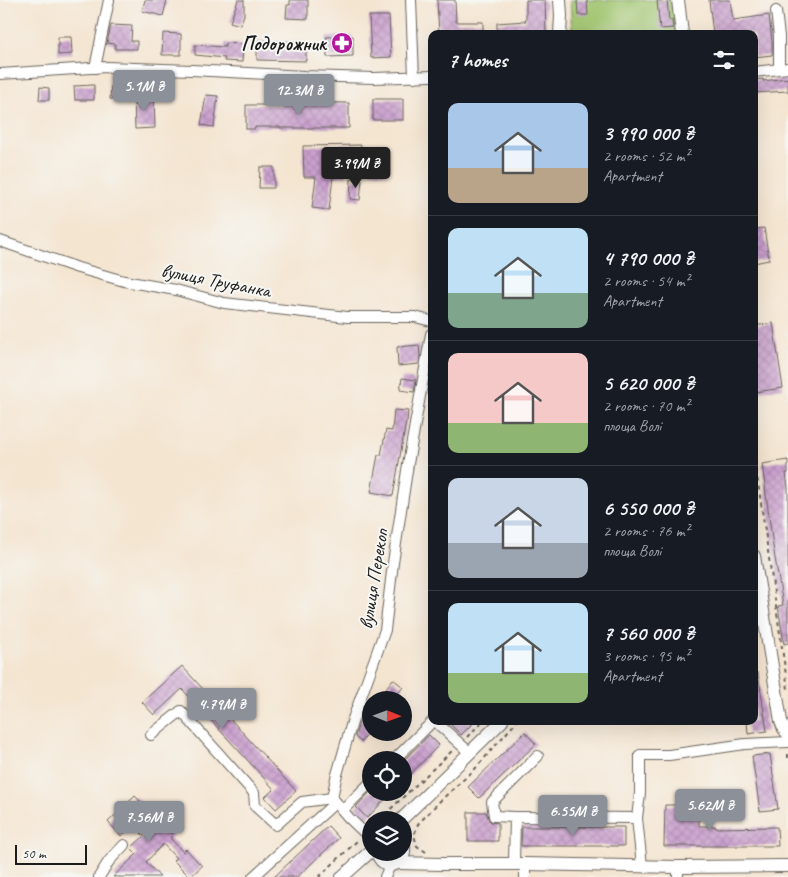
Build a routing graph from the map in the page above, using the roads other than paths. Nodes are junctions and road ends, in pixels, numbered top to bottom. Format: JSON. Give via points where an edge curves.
{"nodes":[{"id":1,"x":109,"y":0,"type":"edge"},
{"id":2,"x":411,"y":0,"type":"edge"},
{"id":3,"x":560,"y":0,"type":"edge"},
{"id":4,"x":678,"y":0,"type":"edge"},
{"id":5,"x":776,"y":11,"type":"dead end"},
{"id":6,"x":560,"y":30,"type":"edge"},
{"id":7,"x":682,"y":30,"type":"edge"},
{"id":8,"x":95,"y":68,"type":"junction"},
{"id":9,"x":783,"y":68,"type":"edge"},
{"id":10,"x":758,"y":71,"type":"edge"},
{"id":11,"x":0,"y":74,"type":"edge"},
{"id":12,"x":428,"y":76,"type":"edge"},
{"id":13,"x":414,"y":77,"type":"junction"},
{"id":14,"x":0,"y":241,"type":"edge"},
{"id":15,"x":428,"y":320,"type":"edge"},
{"id":16,"x":428,"y":351,"type":"edge"},
{"id":17,"x":758,"y":580,"type":"edge"},
{"id":18,"x":430,"y":725,"type":"edge"},
{"id":19,"x":439,"y":725,"type":"edge"},
{"id":20,"x":498,"y":725,"type":"edge"},
{"id":21,"x":788,"y":734,"type":"edge"},
{"id":22,"x":151,"y":735,"type":"dead end"},
{"id":23,"x":788,"y":742,"type":"edge"},
{"id":24,"x":403,"y":751,"type":"edge"},
{"id":25,"x":470,"y":753,"type":"junction"},
{"id":26,"x":538,"y":756,"type":"dead end"},
{"id":27,"x":362,"y":791,"type":"edge"},
{"id":28,"x":334,"y":800,"type":"junction"},
{"id":29,"x":343,"y":810,"type":"junction"},
{"id":30,"x":410,"y":811,"type":"edge"},
{"id":31,"x":515,"y":817,"type":"junction"},
{"id":32,"x":637,"y":818,"type":"junction"},
{"id":33,"x":362,"y":830,"type":"edge"},
{"id":34,"x":124,"y":845,"type":"dead end"},
{"id":35,"x":412,"y":852,"type":"edge"},
{"id":36,"x":362,"y":858,"type":"edge"},
{"id":37,"x":425,"y":858,"type":"junction"},
{"id":38,"x":356,"y":864,"type":"junction"},
{"id":39,"x":519,"y":864,"type":"junction"},
{"id":40,"x":642,"y":866,"type":"junction"},
{"id":41,"x":788,"y":866,"type":"edge"},
{"id":42,"x":389,"y":867,"type":"edge"},
{"id":43,"x":678,"y":872,"type":"edge"},
{"id":44,"x":99,"y":877,"type":"edge"},
{"id":45,"x":253,"y":877,"type":"edge"},
{"id":46,"x":342,"y":877,"type":"edge"},
{"id":47,"x":525,"y":877,"type":"edge"}],
"edges":[{"from":1,"to":8,"type":"street"},
{"from":2,"to":13,"type":"street"},
{"from":3,"to":6,"type":"main road"},
{"from":4,"to":7,"type":"main road"},
{"from":5,"to":9,"type":"street"},
{"from":8,"to":11,"type":"street"},
{"from":8,"to":13,"type":"street"},
{"from":9,"to":10,"type":"street"},
{"from":12,"to":13,"type":"street"},
{"from":14,"to":15,"type":"street","name":"вулиця Труфанка","via":[[78,268],[224,303],[347,317]]},
{"from":16,"to":28,"type":"street","name":"вулиця Перекоп","via":[[408,464],[385,630],[353,719],[336,778]]},
{"from":17,"to":21,"type":"main road","via":[[782,721]]},
{"from":18,"to":24,"type":"street"},
{"from":19,"to":25,"type":"street"},
{"from":20,"to":25,"type":"main road"},
{"from":22,"to":28,"type":"street","via":[[181,711],[254,793],[255,806],[276,825],[302,802]]},
{"from":23,"to":32,"type":"street","via":[[640,755]]},
{"from":25,"to":30,"type":"main road"},
{"from":26,"to":31,"type":"street","via":[[492,802],[494,816]]},
{"from":27,"to":29,"type":"street"},
{"from":28,"to":29,"type":"street"},
{"from":28,"to":45,"type":"street"},
{"from":29,"to":33,"type":"street"},
{"from":31,"to":32,"type":"street"},
{"from":31,"to":39,"type":"street"},
{"from":32,"to":40,"type":"street"},
{"from":34,"to":44,"type":"street"},
{"from":35,"to":37,"type":"main road"},
{"from":36,"to":38,"type":"main road"},
{"from":37,"to":39,"type":"main road","via":[[442,864]]},
{"from":37,"to":42,"type":"main road"},
{"from":38,"to":42,"type":"main road"},
{"from":38,"to":46,"type":"main road"},
{"from":39,"to":40,"type":"main road"},
{"from":39,"to":47,"type":"street"},
{"from":40,"to":43,"type":"main road"},
{"from":41,"to":43,"type":"main road"}]}
